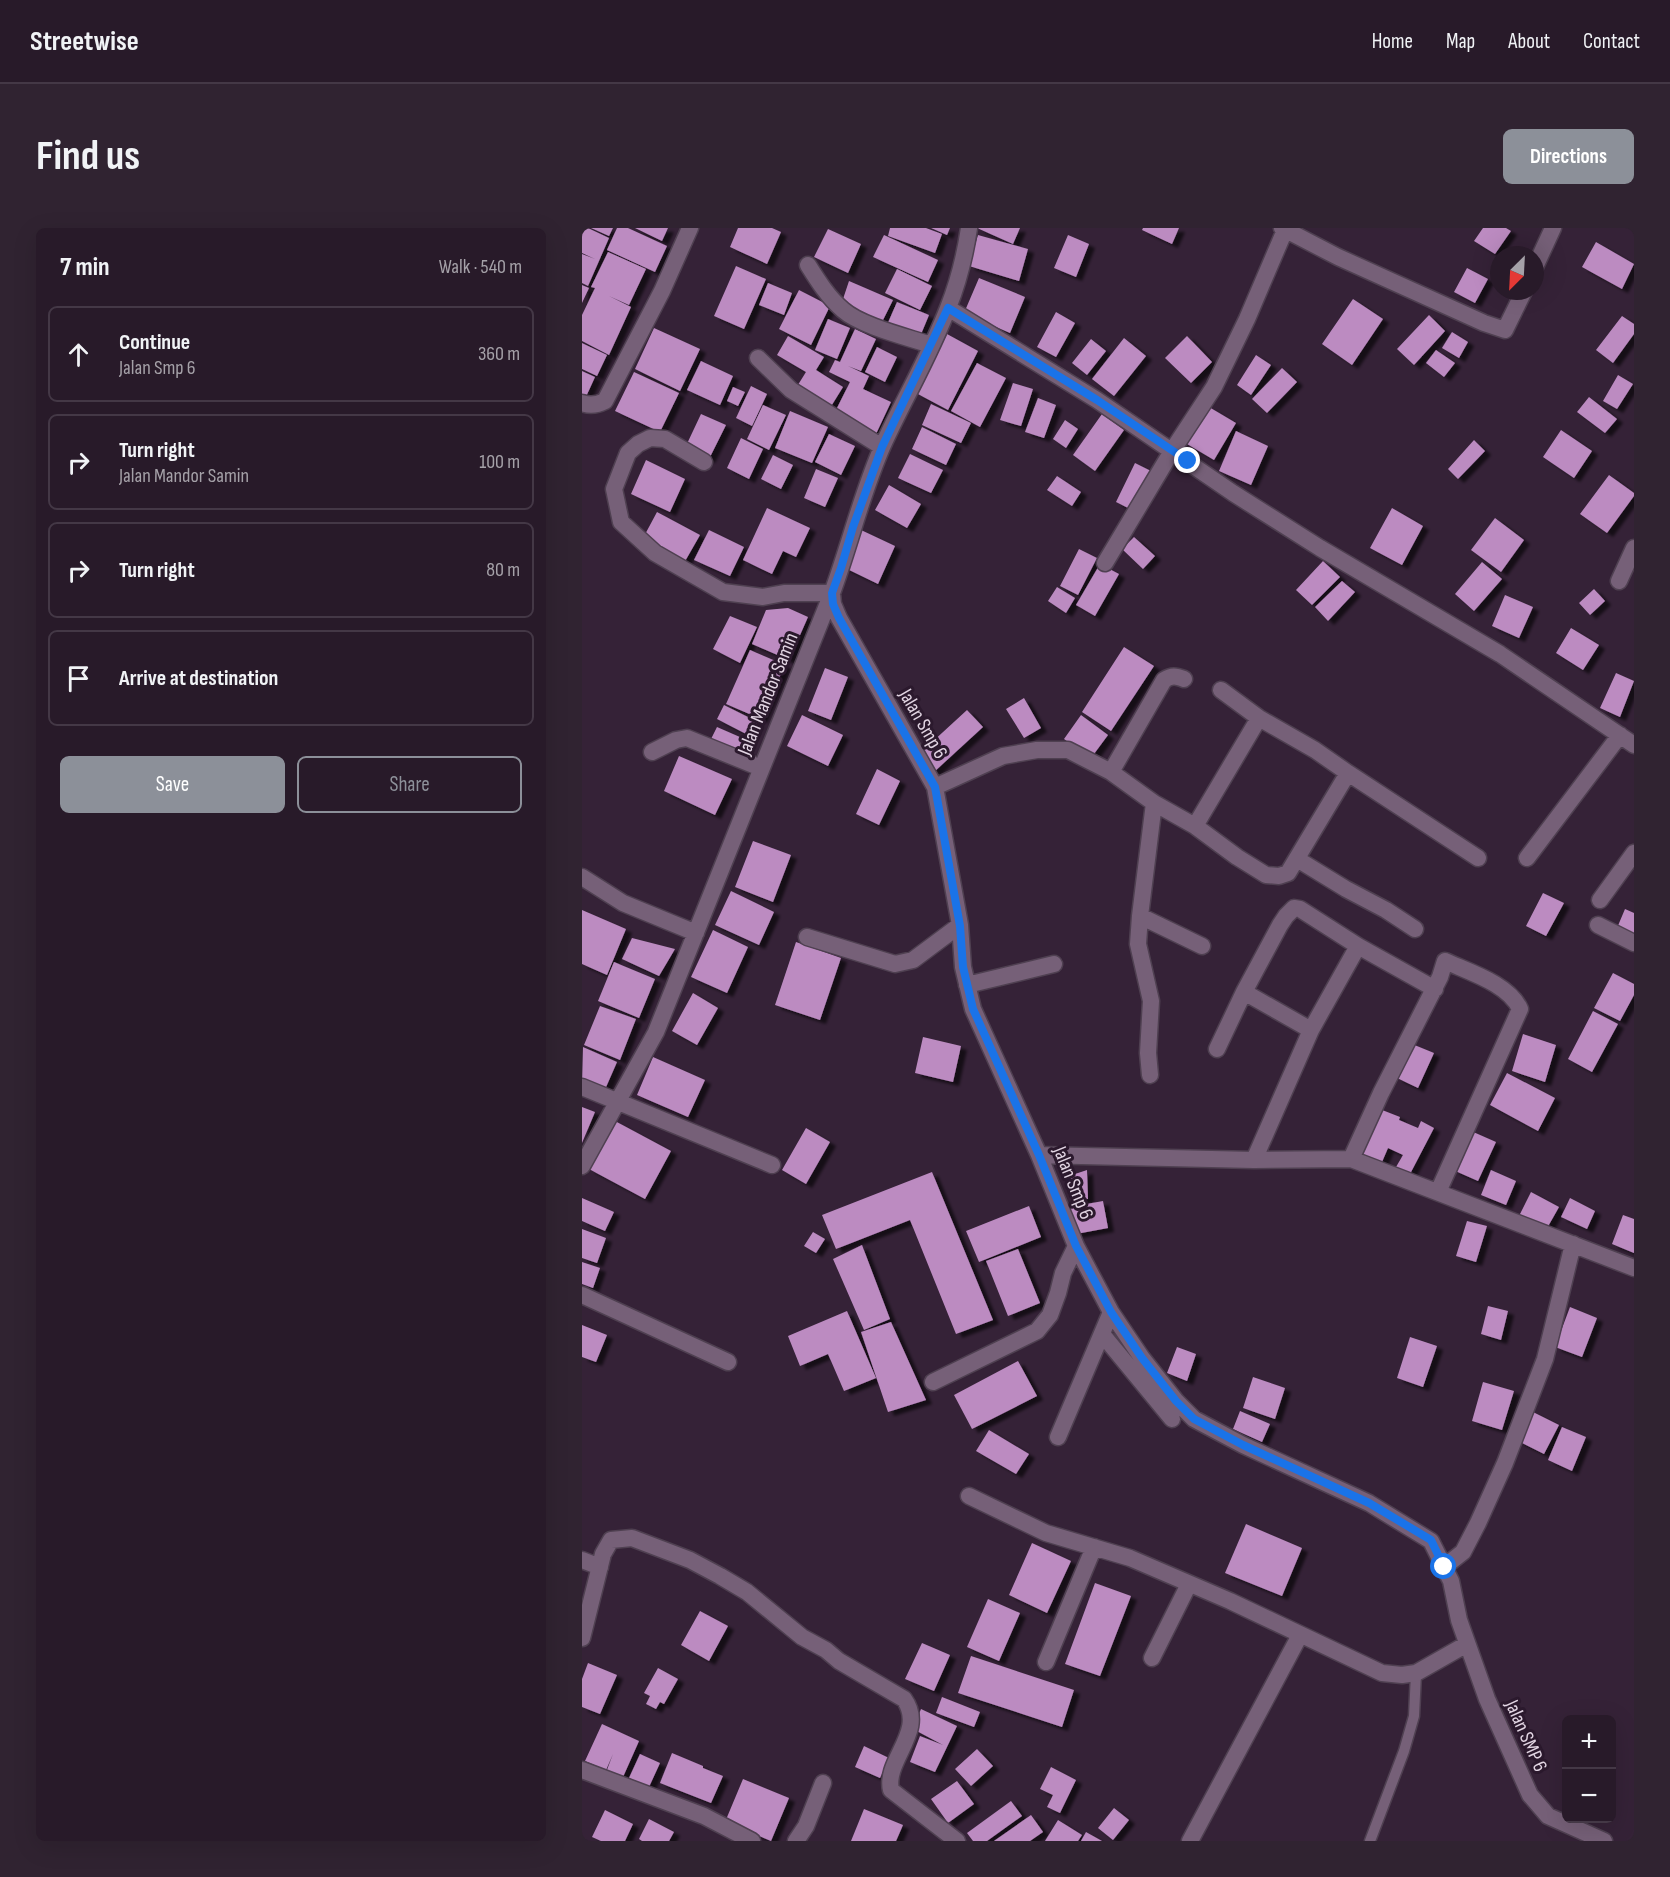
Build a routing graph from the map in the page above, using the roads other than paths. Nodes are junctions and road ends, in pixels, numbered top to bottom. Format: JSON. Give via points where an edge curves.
{"nodes":[{"id":1,"x":690,"y":228,"type":"edge"},
{"id":2,"x":969,"y":228,"type":"edge"},
{"id":3,"x":1553,"y":228,"type":"edge"},
{"id":4,"x":1283,"y":229,"type":"edge"},
{"id":5,"x":1544,"y":248,"type":"edge"},
{"id":6,"x":808,"y":265,"type":"dead end"},
{"id":7,"x":1520,"y":300,"type":"edge"},
{"id":8,"x":948,"y":308,"type":"junction"},
{"id":9,"x":931,"y":345,"type":"junction"},
{"id":10,"x":758,"y":358,"type":"dead end"},
{"id":11,"x":582,"y":403,"type":"edge"},
{"id":12,"x":882,"y":447,"type":"junction"},
{"id":13,"x":1172,"y":451,"type":"junction"},
{"id":14,"x":704,"y":462,"type":"dead end"},
{"id":15,"x":1634,"y":548,"type":"edge"},
{"id":16,"x":1105,"y":563,"type":"dead end"},
{"id":17,"x":1619,"y":580,"type":"dead end"},
{"id":18,"x":832,"y":593,"type":"junction"},
{"id":19,"x":1184,"y":679,"type":"dead end"},
{"id":20,"x":1221,"y":690,"type":"dead end"},
{"id":21,"x":1259,"y":718,"type":"junction"},
{"id":22,"x":1620,"y":735,"type":"junction"},
{"id":23,"x":1634,"y":745,"type":"edge"},
{"id":24,"x":652,"y":752,"type":"dead end"},
{"id":25,"x":761,"y":768,"type":"junction"},
{"id":26,"x":1111,"y":772,"type":"junction"},
{"id":27,"x":1348,"y":773,"type":"junction"},
{"id":28,"x":935,"y":787,"type":"junction"},
{"id":29,"x":1154,"y":803,"type":"junction"},
{"id":30,"x":1195,"y":826,"type":"junction"},
{"id":31,"x":1634,"y":853,"type":"edge"},
{"id":32,"x":1478,"y":858,"type":"dead end"},
{"id":33,"x":1527,"y":858,"type":"dead end"},
{"id":34,"x":1297,"y":859,"type":"junction"},
{"id":35,"x":582,"y":877,"type":"edge"},
{"id":36,"x":1600,"y":900,"type":"dead end"},
{"id":37,"x":1140,"y":916,"type":"junction"},
{"id":38,"x":1598,"y":925,"type":"dead end"},
{"id":39,"x":960,"y":926,"type":"junction"},
{"id":40,"x":1415,"y":929,"type":"dead end"},
{"id":41,"x":696,"y":933,"type":"junction"},
{"id":42,"x":807,"y":937,"type":"dead end"},
{"id":43,"x":1634,"y":943,"type":"edge"},
{"id":44,"x":1202,"y":946,"type":"dead end"},
{"id":45,"x":1358,"y":946,"type":"junction"},
{"id":46,"x":1054,"y":964,"type":"dead end"},
{"id":47,"x":967,"y":985,"type":"junction"},
{"id":48,"x":1435,"y":989,"type":"junction"},
{"id":49,"x":1244,"y":992,"type":"junction"},
{"id":50,"x":1311,"y":1030,"type":"junction"},
{"id":51,"x":1217,"y":1049,"type":"dead end"},
{"id":52,"x":1150,"y":1075,"type":"dead end"},
{"id":53,"x":582,"y":1087,"type":"edge"},
{"id":54,"x":618,"y":1101,"type":"junction"},
{"id":55,"x":1039,"y":1155,"type":"junction"},
{"id":56,"x":1351,"y":1159,"type":"junction"},
{"id":57,"x":1254,"y":1160,"type":"junction"},
{"id":58,"x":582,"y":1165,"type":"edge"},
{"id":59,"x":772,"y":1165,"type":"dead end"},
{"id":60,"x":1438,"y":1192,"type":"junction"},
{"id":61,"x":1573,"y":1244,"type":"junction"},
{"id":62,"x":1076,"y":1246,"type":"junction"},
{"id":63,"x":1634,"y":1268,"type":"edge"},
{"id":64,"x":582,"y":1295,"type":"edge"},
{"id":65,"x":1111,"y":1312,"type":"junction"},
{"id":66,"x":1102,"y":1334,"type":"junction"},
{"id":67,"x":728,"y":1362,"type":"dead end"},
{"id":68,"x":933,"y":1382,"type":"dead end"},
{"id":69,"x":1172,"y":1419,"type":"dead end"},
{"id":70,"x":1058,"y":1437,"type":"dead end"},
{"id":71,"x":969,"y":1496,"type":"dead end"},
{"id":72,"x":1094,"y":1547,"type":"junction"},
{"id":73,"x":582,"y":1560,"type":"edge"},
{"id":74,"x":600,"y":1567,"type":"junction"},
{"id":75,"x":1444,"y":1567,"type":"junction"},
{"id":76,"x":1190,"y":1584,"type":"junction"},
{"id":77,"x":1300,"y":1635,"type":"junction"},
{"id":78,"x":582,"y":1638,"type":"edge"},
{"id":79,"x":1467,"y":1644,"type":"junction"},
{"id":80,"x":1152,"y":1658,"type":"dead end"},
{"id":81,"x":1046,"y":1662,"type":"dead end"},
{"id":82,"x":1416,"y":1673,"type":"junction"},
{"id":83,"x":582,"y":1770,"type":"edge"},
{"id":84,"x":823,"y":1783,"type":"dead end"},
{"id":85,"x":752,"y":1841,"type":"edge"},
{"id":86,"x":796,"y":1841,"type":"edge"},
{"id":87,"x":957,"y":1841,"type":"edge"},
{"id":88,"x":1190,"y":1841,"type":"edge"},
{"id":89,"x":1370,"y":1841,"type":"edge"},
{"id":90,"x":1604,"y":1841,"type":"edge"}],
"edges":[{"from":1,"to":11,"type":"street","via":[[605,401],[597,405]]},
{"from":2,"to":8,"type":"street","name":"Jalan Mandor Samin"},
{"from":3,"to":5,"type":"street"},
{"from":4,"to":7,"type":"street","via":[[1505,330]]},
{"from":4,"to":13,"type":"street","via":[[1247,319],[1214,387]]},
{"from":6,"to":9,"type":"street","via":[[844,312]]},
{"from":8,"to":9,"type":"street","name":"Jalan Mandor Samin"},
{"from":8,"to":13,"type":"street"},
{"from":9,"to":12,"type":"street","name":"Jalan Mandor Samin"},
{"from":10,"to":12,"type":"street","via":[[791,390]]},
{"from":12,"to":18,"type":"street","name":"Jalan Mandor Samin"},
{"from":13,"to":16,"type":"street"},
{"from":13,"to":22,"type":"street","via":[[1320,548],[1500,654]]},
{"from":14,"to":18,"type":"street","via":[[664,439],[650,438],[638,444],[628,453],[614,489],[621,522],[655,553],[723,592],[763,597]]},
{"from":15,"to":17,"type":"street"},
{"from":18,"to":25,"type":"street","name":"Jalan Mandor Samin"},
{"from":18,"to":28,"type":"street","name":"Jalan Smp 6","via":[[839,618]]},
{"from":19,"to":26,"type":"street","via":[[1175,676],[1164,680]]},
{"from":20,"to":21,"type":"street"},
{"from":21,"to":27,"type":"street"},
{"from":21,"to":30,"type":"street"},
{"from":22,"to":23,"type":"street"},
{"from":22,"to":33,"type":"street"},
{"from":24,"to":25,"type":"street","via":[[687,738]]},
{"from":25,"to":41,"type":"street","name":"Jalan Mandor Samin"},
{"from":26,"to":28,"type":"street","via":[[1068,750],[1037,750],[1003,756]]},
{"from":26,"to":29,"type":"street"},
{"from":27,"to":32,"type":"street"},
{"from":27,"to":34,"type":"street"},
{"from":28,"to":39,"type":"street","name":"Jalan Smp 6"},
{"from":29,"to":30,"type":"street"},
{"from":29,"to":37,"type":"street"},
{"from":30,"to":34,"type":"street","via":[[1266,875],[1288,873]]},
{"from":31,"to":36,"type":"street"},
{"from":34,"to":40,"type":"street"},
{"from":35,"to":41,"type":"street","via":[[622,903]]},
{"from":37,"to":44,"type":"street"},
{"from":37,"to":52,"type":"street","via":[[1139,954],[1151,1001]]},
{"from":38,"to":43,"type":"street"},
{"from":39,"to":42,"type":"street","via":[[913,960],[895,964]]},
{"from":39,"to":47,"type":"street","name":"Jalan Smp 6"},
{"from":41,"to":54,"type":"street","name":"Jalan Mandor Samin","via":[[656,1032]]},
{"from":45,"to":48,"type":"street"},
{"from":45,"to":49,"type":"street","via":[[1294,908],[1280,925]]},
{"from":45,"to":50,"type":"street"},
{"from":46,"to":47,"type":"street"},
{"from":47,"to":55,"type":"street","name":"Jalan Smp 6","via":[[973,1009]]},
{"from":48,"to":56,"type":"street","via":[[1380,1093]]},
{"from":48,"to":60,"type":"street","via":[[1445,961],[1506,990],[1520,1009]]},
{"from":49,"to":50,"type":"street"},
{"from":49,"to":51,"type":"street"},
{"from":50,"to":57,"type":"street"},
{"from":53,"to":54,"type":"street"},
{"from":54,"to":58,"type":"street","name":"Jalan Mandor Samin"},
{"from":54,"to":59,"type":"street"},
{"from":55,"to":57,"type":"street"},
{"from":55,"to":62,"type":"street","name":"Jalan Smp 6"},
{"from":56,"to":57,"type":"street"},
{"from":56,"to":60,"type":"street"},
{"from":60,"to":61,"type":"street"},
{"from":61,"to":63,"type":"street"},
{"from":61,"to":75,"type":"street","via":[[1545,1359],[1505,1463],[1463,1552]]},
{"from":62,"to":65,"type":"street","name":"Jalan Smp 6"},
{"from":62,"to":68,"type":"street","via":[[1050,1315],[1037,1331]]},
{"from":64,"to":67,"type":"street"},
{"from":65,"to":66,"type":"street"},
{"from":65,"to":75,"type":"street","name":"Jalan Smp 6","via":[[1142,1358],[1194,1419],[1369,1503],[1431,1540]]},
{"from":66,"to":69,"type":"street"},
{"from":66,"to":70,"type":"street"},
{"from":71,"to":72,"type":"street","via":[[1046,1533]]},
{"from":72,"to":76,"type":"street"},
{"from":72,"to":81,"type":"street"},
{"from":73,"to":74,"type":"street"},
{"from":74,"to":78,"type":"street"},
{"from":74,"to":87,"type":"street","via":[[611,1540],[620,1538],[632,1538],[690,1560],[747,1592],[802,1637],[904,1699],[910,1707],[912,1722],[890,1779],[891,1790]]},
{"from":75,"to":79,"type":"street","name":"Jalan Smp 6"},
{"from":76,"to":77,"type":"street"},
{"from":76,"to":80,"type":"street"},
{"from":77,"to":82,"type":"street","via":[[1382,1673]]},
{"from":77,"to":88,"type":"street"},
{"from":79,"to":82,"type":"street"},
{"from":79,"to":90,"type":"street","name":"Jalan SMP 6","via":[[1530,1796],[1548,1816]]},
{"from":82,"to":89,"type":"lane","via":[[1414,1716]]},
{"from":83,"to":85,"type":"street","via":[[704,1816]]},
{"from":84,"to":86,"type":"street"}]}
